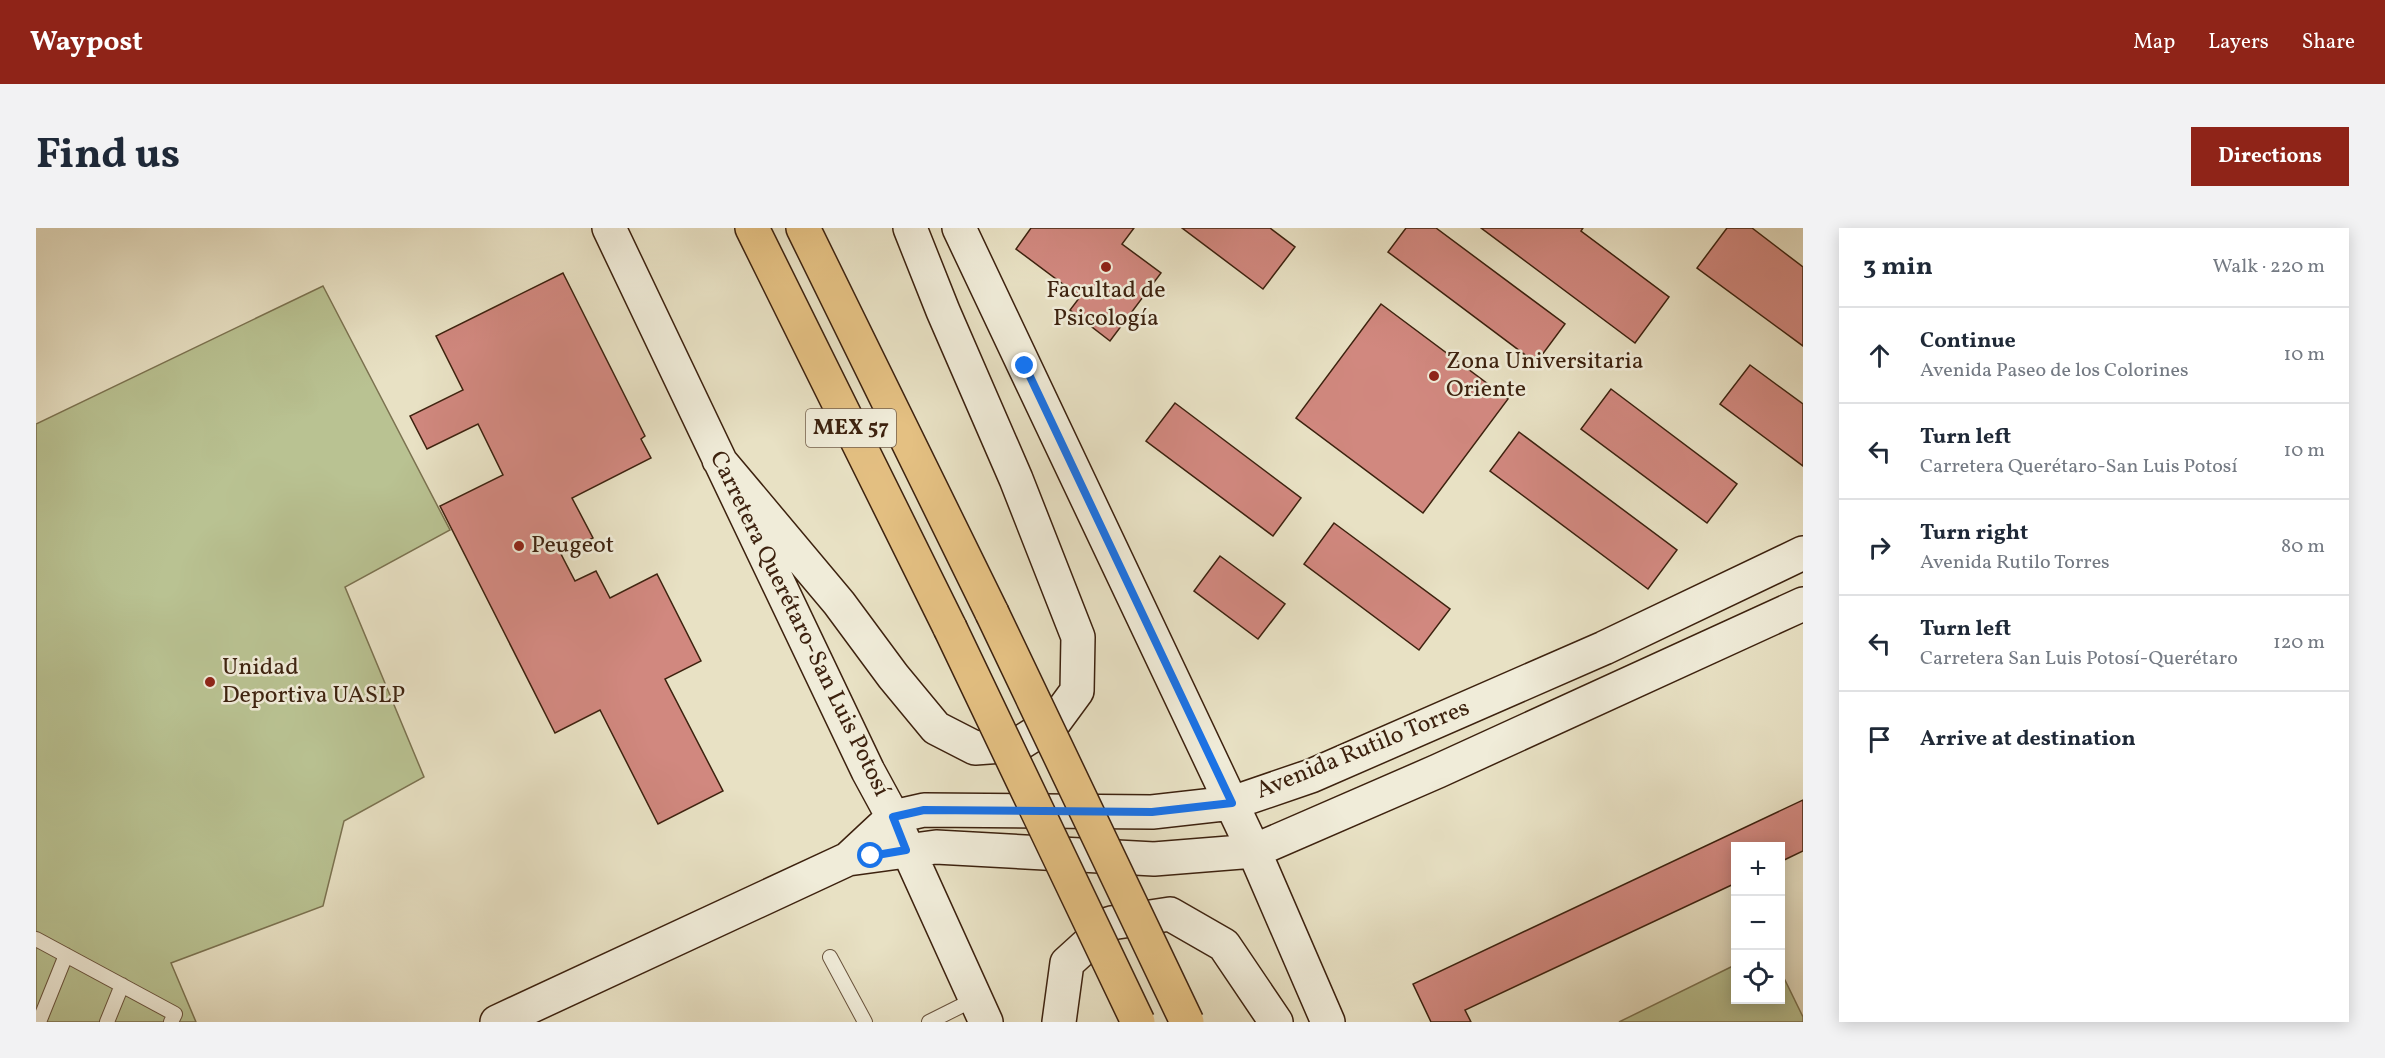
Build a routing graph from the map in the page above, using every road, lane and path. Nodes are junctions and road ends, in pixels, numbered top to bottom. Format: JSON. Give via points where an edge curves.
{"nodes":[{"id":1,"x":609,"y":228,"type":"edge"},
{"id":2,"x":752,"y":228,"type":"edge"},
{"id":3,"x":803,"y":228,"type":"edge"},
{"id":4,"x":910,"y":228,"type":"edge"},
{"id":5,"x":959,"y":228,"type":"edge"},
{"id":6,"x":719,"y":460,"type":"junction"},
{"id":7,"x":1803,"y":553,"type":"edge"},
{"id":8,"x":1803,"y":604,"type":"edge"},
{"id":9,"x":1232,"y":803,"type":"junction"},
{"id":10,"x":893,"y":817,"type":"junction"},
{"id":11,"x":906,"y":850,"type":"junction"},
{"id":12,"x":1254,"y":851,"type":"junction"},
{"id":13,"x":848,"y":859,"type":"junction"},
{"id":14,"x":36,"y":939,"type":"edge"},
{"id":15,"x":66,"y":955,"type":"junction"},
{"id":16,"x":830,"y":957,"type":"dead end"},
{"id":17,"x":122,"y":985,"type":"junction"},
{"id":18,"x":980,"y":1011,"type":"edge"},
{"id":19,"x":39,"y":1022,"type":"edge"},
{"id":20,"x":107,"y":1022,"type":"edge"},
{"id":21,"x":171,"y":1022,"type":"edge"},
{"id":22,"x":497,"y":1022,"type":"edge"},
{"id":23,"x":865,"y":1022,"type":"edge"},
{"id":24,"x":929,"y":1022,"type":"edge"},
{"id":25,"x":1059,"y":1022,"type":"edge"},
{"id":26,"x":1138,"y":1022,"type":"edge"},
{"id":27,"x":1186,"y":1022,"type":"edge"},
{"id":28,"x":1276,"y":1022,"type":"edge"},
{"id":29,"x":1328,"y":1022,"type":"edge"}],
"edges":[{"from":1,"to":6,"type":"main road","name":"Carretera Querétaro-San Luis Potosí"},
{"from":2,"to":26,"type":"highway","number":"MEX 57","bridge":true,"via":[[951,628]]},
{"from":3,"to":27,"type":"highway","number":"MEX 57","bridge":true},
{"from":4,"to":6,"type":"main road","via":[[1078,637],[1077,691],[1055,721],[1017,745],[975,748],[936,728],[839,603]]},
{"from":5,"to":9,"type":"main road"},
{"from":6,"to":10,"type":"main road","name":"Carretera Querétaro-San Luis Potosí"},
{"from":7,"to":9,"type":"main road","name":"Avenida Rutilo Torres","via":[[1582,657],[1311,776]]},
{"from":8,"to":12,"type":"main road","name":"Avenida Rutilo Torres"},
{"from":9,"to":10,"type":"main road","name":"Avenida Rutilo Torres","via":[[1152,812],[924,810]]},
{"from":9,"to":12,"type":"main road"},
{"from":10,"to":11,"type":"main road","name":"Carretera Querétaro-San Luis Potosí"},
{"from":10,"to":13,"type":"main road"},
{"from":11,"to":12,"type":"main road","name":"Avenida Rutilo Torres","via":[[936,848],[1154,859]]},
{"from":11,"to":13,"type":"main road","name":"Avenida Rutilo Torres"},
{"from":11,"to":18,"type":"main road","name":"Carretera Querétaro-San Luis Potosí"},
{"from":12,"to":29,"type":"main road"},
{"from":13,"to":22,"type":"main road"},
{"from":14,"to":15,"type":"lane"},
{"from":15,"to":17,"type":"lane"},
{"from":15,"to":19,"type":"lane"},
{"from":16,"to":23,"type":"lane"},
{"from":17,"to":20,"type":"lane"},
{"from":17,"to":21,"type":"lane","via":[[175,1014]]},
{"from":18,"to":24,"type":"lane"},
{"from":25,"to":28,"type":"main road","via":[[1067,963],[1111,923],[1170,915],[1224,945]]}]}
